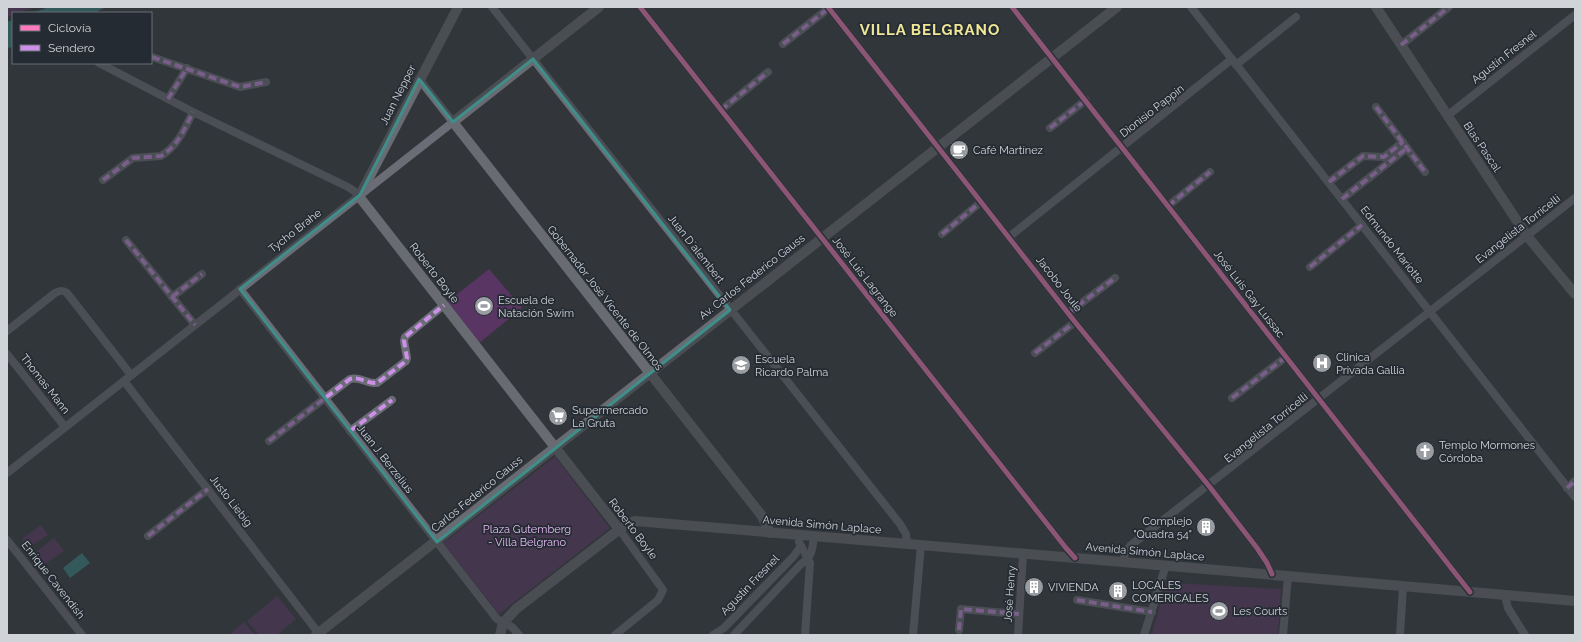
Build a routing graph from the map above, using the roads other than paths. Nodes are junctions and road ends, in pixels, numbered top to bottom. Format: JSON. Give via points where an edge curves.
{"nodes":[{"id":1,"x":458,"y":7,"type":"edge"},
{"id":2,"x":492,"y":7,"type":"edge"},
{"id":3,"x":599,"y":7,"type":"edge"},
{"id":4,"x":640,"y":7,"type":"edge"},
{"id":5,"x":1012,"y":7,"type":"edge"},
{"id":6,"x":1117,"y":7,"type":"edge"},
{"id":7,"x":1191,"y":7,"type":"edge"},
{"id":8,"x":1376,"y":7,"type":"edge"},
{"id":9,"x":1449,"y":7,"type":"edge"},
{"id":10,"x":829,"y":8,"type":"edge"},
{"id":11,"x":1575,"y":15,"type":"edge"},
{"id":12,"x":1296,"y":17,"type":"dead end"},
{"id":13,"x":783,"y":44,"type":"dead end"},
{"id":14,"x":1401,"y":45,"type":"junction"},
{"id":15,"x":152,"y":57,"type":"dead end"},
{"id":16,"x":1052,"y":57,"type":"junction"},
{"id":17,"x":533,"y":59,"type":"junction"},
{"id":18,"x":1234,"y":62,"type":"junction"},
{"id":19,"x":100,"y":64,"type":"edge"},
{"id":20,"x":187,"y":68,"type":"junction"},
{"id":21,"x":768,"y":72,"type":"dead end"},
{"id":22,"x":419,"y":80,"type":"junction"},
{"id":23,"x":266,"y":82,"type":"dead end"},
{"id":24,"x":168,"y":99,"type":"junction"},
{"id":25,"x":1086,"y":100,"type":"junction"},
{"id":26,"x":1376,"y":107,"type":"dead end"},
{"id":27,"x":721,"y":110,"type":"junction"},
{"id":28,"x":193,"y":112,"type":"junction"},
{"id":29,"x":1447,"y":116,"type":"junction"},
{"id":30,"x":453,"y":122,"type":"junction"},
{"id":31,"x":1050,"y":128,"type":"dead end"},
{"id":32,"x":1405,"y":145,"type":"junction"},
{"id":33,"x":938,"y":147,"type":"junction"},
{"id":34,"x":1122,"y":147,"type":"junction"},
{"id":35,"x":1387,"y":160,"type":"junction"},
{"id":36,"x":1210,"y":172,"type":"dead end"},
{"id":37,"x":1425,"y":172,"type":"dead end"},
{"id":38,"x":103,"y":180,"type":"dead end"},
{"id":39,"x":1329,"y":182,"type":"junction"},
{"id":40,"x":360,"y":195,"type":"junction"},
{"id":41,"x":1575,"y":198,"type":"edge"},
{"id":42,"x":1342,"y":199,"type":"junction"},
{"id":43,"x":981,"y":202,"type":"junction"},
{"id":44,"x":1168,"y":206,"type":"junction"},
{"id":45,"x":1362,"y":225,"type":"junction"},
{"id":46,"x":942,"y":234,"type":"dead end"},
{"id":47,"x":1527,"y":236,"type":"junction"},
{"id":48,"x":1009,"y":237,"type":"junction"},
{"id":49,"x":822,"y":238,"type":"junction"},
{"id":50,"x":126,"y":240,"type":"dead end"},
{"id":51,"x":1310,"y":267,"type":"dead end"},
{"id":52,"x":202,"y":274,"type":"dead end"},
{"id":53,"x":1115,"y":278,"type":"dead end"},
{"id":54,"x":240,"y":289,"type":"junction"},
{"id":55,"x":1575,"y":294,"type":"edge"},
{"id":56,"x":172,"y":297,"type":"junction"},
{"id":57,"x":444,"y":305,"type":"junction"},
{"id":58,"x":730,"y":310,"type":"junction"},
{"id":59,"x":1430,"y":311,"type":"junction"},
{"id":60,"x":1068,"y":313,"type":"junction"},
{"id":61,"x":1075,"y":322,"type":"junction"},
{"id":62,"x":195,"y":325,"type":"junction"},
{"id":63,"x":7,"y":331,"type":"edge"},
{"id":64,"x":1035,"y":353,"type":"dead end"},
{"id":65,"x":7,"y":354,"type":"edge"},
{"id":66,"x":1286,"y":357,"type":"junction"},
{"id":67,"x":649,"y":373,"type":"junction"},
{"id":68,"x":131,"y":375,"type":"junction"},
{"id":69,"x":124,"y":381,"type":"junction"},
{"id":70,"x":1232,"y":398,"type":"dead end"},
{"id":71,"x":1318,"y":398,"type":"junction"},
{"id":72,"x":324,"y":399,"type":"junction"},
{"id":73,"x":392,"y":400,"type":"dead end"},
{"id":74,"x":65,"y":427,"type":"junction"},
{"id":75,"x":350,"y":431,"type":"junction"},
{"id":76,"x":269,"y":441,"type":"dead end"},
{"id":77,"x":554,"y":448,"type":"junction"},
{"id":78,"x":7,"y":473,"type":"edge"},
{"id":79,"x":1575,"y":481,"type":"edge"},
{"id":80,"x":1209,"y":486,"type":"junction"},
{"id":81,"x":1568,"y":488,"type":"junction"},
{"id":82,"x":208,"y":489,"type":"junction"},
{"id":83,"x":1575,"y":497,"type":"edge"},
{"id":84,"x":619,"y":529,"type":"junction"},
{"id":85,"x":770,"y":533,"type":"junction"},
{"id":86,"x":798,"y":535,"type":"junction"},
{"id":87,"x":148,"y":536,"type":"dead end"},
{"id":88,"x":814,"y":536,"type":"junction"},
{"id":89,"x":7,"y":540,"type":"edge"},
{"id":90,"x":437,"y":542,"type":"junction"},
{"id":91,"x":907,"y":544,"type":"junction"},
{"id":92,"x":921,"y":545,"type":"junction"},
{"id":93,"x":800,"y":546,"type":"junction"},
{"id":94,"x":1023,"y":554,"type":"junction"},
{"id":95,"x":1075,"y":558,"type":"junction"},
{"id":96,"x":809,"y":559,"type":"junction"},
{"id":97,"x":1123,"y":562,"type":"junction"},
{"id":98,"x":1166,"y":565,"type":"junction"},
{"id":99,"x":1272,"y":574,"type":"junction"},
{"id":100,"x":1288,"y":576,"type":"junction"},
{"id":101,"x":1403,"y":586,"type":"junction"},
{"id":102,"x":1470,"y":592,"type":"junction"},
{"id":103,"x":1505,"y":596,"type":"junction"},
{"id":104,"x":1077,"y":600,"type":"dead end"},
{"id":105,"x":1575,"y":601,"type":"edge"},
{"id":106,"x":1152,"y":612,"type":"junction"},
{"id":107,"x":1019,"y":614,"type":"junction"},
{"id":108,"x":504,"y":623,"type":"junction"},
{"id":109,"x":958,"y":630,"type":"dead end"},
{"id":110,"x":318,"y":634,"type":"edge"},
{"id":111,"x":82,"y":635,"type":"edge"},
{"id":112,"x":500,"y":635,"type":"edge"},
{"id":113,"x":519,"y":635,"type":"edge"},
{"id":114,"x":614,"y":635,"type":"edge"},
{"id":115,"x":713,"y":635,"type":"edge"},
{"id":116,"x":734,"y":635,"type":"edge"},
{"id":117,"x":805,"y":635,"type":"edge"},
{"id":118,"x":913,"y":635,"type":"edge"},
{"id":119,"x":1018,"y":635,"type":"edge"},
{"id":120,"x":1144,"y":635,"type":"edge"},
{"id":121,"x":1283,"y":635,"type":"edge"},
{"id":122,"x":1400,"y":635,"type":"edge"},
{"id":123,"x":1526,"y":635,"type":"edge"}],
"edges":[{"from":1,"to":22,"type":"main road","name":"Juan Nepper"},
{"from":2,"to":17,"type":"street","name":"Juan D´alembert"},
{"from":3,"to":17,"type":"main road","name":"Tycho Brahe"},
{"from":4,"to":27,"type":"street","name":"José Luis Lagrange"},
{"from":5,"to":16,"type":"street","name":"José Luis Gay Lussac"},
{"from":6,"to":16,"type":"main road","name":"Av. Carlos Federico Gauss"},
{"from":7,"to":18,"type":"street","name":"Edmundo Mariotte"},
{"from":8,"to":14,"type":"main road","name":"Blas Pascal"},
{"from":9,"to":14,"type":"street"},
{"from":10,"to":13,"type":"street"},
{"from":10,"to":33,"type":"street","name":"Jacobo Joule"},
{"from":11,"to":29,"type":"street","name":"Agustín Fresnel"},
{"from":12,"to":18,"type":"street","name":"Dionisio Pappin"},
{"from":14,"to":29,"type":"main road","name":"Blas Pascal"},
{"from":15,"to":20,"type":"street"},
{"from":16,"to":25,"type":"street","name":"José Luis Gay Lussac"},
{"from":16,"to":33,"type":"main road","name":"Av. Carlos Federico Gauss"},
{"from":17,"to":30,"type":"main road","name":"Tycho Brahe"},
{"from":17,"to":58,"type":"street","name":"Juan D´alembert"},
{"from":18,"to":34,"type":"street","name":"Dionisio Pappin"},
{"from":18,"to":39,"type":"street","name":"Edmundo Mariotte"},
{"from":19,"to":24,"type":"street","name":"Roberto Boyle"},
{"from":20,"to":23,"type":"street","via":[[240,87]]},
{"from":20,"to":24,"type":"street"},
{"from":21,"to":27,"type":"street"},
{"from":22,"to":30,"type":"street","name":"Gobernador José Vicente de Olmos"},
{"from":22,"to":40,"type":"main road","name":"Juan Nepper"},
{"from":24,"to":28,"type":"street","name":"Roberto Boyle"},
{"from":25,"to":31,"type":"street"},
{"from":25,"to":34,"type":"street","name":"José Luis Gay Lussac"},
{"from":26,"to":32,"type":"street"},
{"from":27,"to":49,"type":"street","name":"José Luis Lagrange"},
{"from":28,"to":38,"type":"street","via":[[178,141],[165,154],[134,158]]},
{"from":28,"to":40,"type":"street","name":"Roberto Boyle"},
{"from":29,"to":47,"type":"main road","name":"Blas Pascal"},
{"from":30,"to":40,"type":"street","name":"Tycho Brahe"},
{"from":30,"to":67,"type":"main road","name":"Gobernador José Vicente de Olmos"},
{"from":32,"to":35,"type":"street"},
{"from":32,"to":37,"type":"street"},
{"from":33,"to":43,"type":"street","name":"Jacobo Joule"},
{"from":33,"to":49,"type":"main road","name":"Av. Carlos Federico Gauss"},
{"from":34,"to":44,"type":"street","name":"José Luis Gay Lussac"},
{"from":34,"to":48,"type":"street","name":"Dionisio Pappin"},
{"from":35,"to":39,"type":"street","via":[[1363,156]]},
{"from":35,"to":42,"type":"street"},
{"from":36,"to":44,"type":"street"},
{"from":39,"to":42,"type":"street","name":"Edmundo Mariotte"},
{"from":40,"to":54,"type":"street","name":"Tycho Brahe"},
{"from":40,"to":57,"type":"main road","name":"Roberto Boyle","via":[[364,204]]},
{"from":41,"to":47,"type":"street","name":"Evangelista Torricelli"},
{"from":42,"to":45,"type":"street","name":"Edmundo Mariotte"},
{"from":43,"to":46,"type":"street"},
{"from":43,"to":48,"type":"street","name":"Jacobo Joule"},
{"from":44,"to":66,"type":"street","name":"José Luis Gay Lussac"},
{"from":45,"to":51,"type":"street"},
{"from":45,"to":59,"type":"street","name":"Edmundo Mariotte"},
{"from":47,"to":55,"type":"main road","name":"Blas Pascal"},
{"from":47,"to":59,"type":"street","name":"Evangelista Torricelli"},
{"from":48,"to":60,"type":"street","name":"Jacobo Joule"},
{"from":49,"to":58,"type":"main road","name":"Av. Carlos Federico Gauss"},
{"from":49,"to":95,"type":"street","name":"José Luis Lagrange"},
{"from":50,"to":56,"type":"street"},
{"from":52,"to":56,"type":"street"},
{"from":53,"to":60,"type":"street"},
{"from":54,"to":62,"type":"street","name":"Tycho Brahe"},
{"from":54,"to":72,"type":"street","name":"Juan J. Berzelius"},
{"from":56,"to":62,"type":"street"},
{"from":57,"to":72,"type":"street","via":[[405,337],[407,358],[383,379],[373,383],[356,377],[350,379]]},
{"from":57,"to":77,"type":"main road","name":"Roberto Boyle"},
{"from":58,"to":67,"type":"main road","name":"Av. Carlos Federico Gauss"},
{"from":58,"to":91,"type":"street","name":"Juan D´alembert","via":[[900,524],[906,534]]},
{"from":59,"to":71,"type":"street","name":"Evangelista Torricelli"},
{"from":59,"to":81,"type":"street","name":"Edmundo Mariotte"},
{"from":60,"to":61,"type":"street","name":"Jacobo Joule"},
{"from":61,"to":64,"type":"street"},
{"from":61,"to":80,"type":"street","name":"Jacobo Joule"},
{"from":62,"to":68,"type":"street","name":"Tycho Brahe"},
{"from":63,"to":68,"type":"street","via":[[60,290],[67,293]]},
{"from":65,"to":74,"type":"street","name":"Thomas Mann"},
{"from":66,"to":70,"type":"street"},
{"from":66,"to":71,"type":"street","name":"José Luis Gay Lussac"},
{"from":67,"to":77,"type":"main road","name":"Carlos Federico Gauss"},
{"from":67,"to":85,"type":"main road","name":"Gobernador José Vicente de Olmos","via":[[762,516]]},
{"from":68,"to":69,"type":"street","name":"Tycho Brahe"},
{"from":69,"to":74,"type":"street","name":"Tycho Brahe"},
{"from":69,"to":82,"type":"street","name":"Justo Liebig"},
{"from":71,"to":80,"type":"street","name":"Evangelista Torricelli"},
{"from":71,"to":102,"type":"street","name":"José Luis Gay Lussac"},
{"from":72,"to":75,"type":"street","name":"Juan J. Berzelius"},
{"from":72,"to":76,"type":"street"},
{"from":73,"to":75,"type":"street"},
{"from":74,"to":78,"type":"street","name":"Tycho Brahe"},
{"from":75,"to":90,"type":"street","name":"Juan J. Berzelius"},
{"from":77,"to":84,"type":"main road","name":"Roberto Boyle"},
{"from":77,"to":90,"type":"main road","name":"Carlos Federico Gauss"},
{"from":79,"to":81,"type":"street"},
{"from":80,"to":97,"type":"street","name":"Evangelista Torricelli","via":[[1130,546]]},
{"from":80,"to":99,"type":"street","name":"Jacobo Joule","via":[[1257,548]]},
{"from":81,"to":83,"type":"street","name":"Edmundo Mariotte"},
{"from":82,"to":87,"type":"street"},
{"from":82,"to":110,"type":"street","name":"Justo Liebig"},
{"from":84,"to":85,"type":"main road","name":"Avenida Simón Laplace","via":[[638,521]]},
{"from":84,"to":108,"type":"main road","via":[[516,609]]},
{"from":84,"to":114,"type":"street","name":"Roberto Boyle","via":[[663,590],[658,600]]},
{"from":85,"to":86,"type":"main road","name":"Avenida Simón Laplace"},
{"from":86,"to":88,"type":"main road","name":"Avenida Simón Laplace"},
{"from":86,"to":93,"type":"street"},
{"from":88,"to":91,"type":"main road","name":"Avenida Simón Laplace"},
{"from":88,"to":96,"type":"street"},
{"from":89,"to":111,"type":"street","name":"Enrique Cavendish"},
{"from":90,"to":108,"type":"street","name":"Juan J. Berzelius","via":[[497,619]]},
{"from":90,"to":110,"type":"main road","name":"Carlos Federico Gauss"},
{"from":91,"to":92,"type":"main road","name":"Avenida Simón Laplace"},
{"from":92,"to":94,"type":"main road","name":"Avenida Simón Laplace"},
{"from":92,"to":118,"type":"street"},
{"from":93,"to":96,"type":"street"},
{"from":93,"to":115,"type":"street","name":"Agustin Fresnel","via":[[724,628]]},
{"from":94,"to":95,"type":"main road","name":"Avenida Simón Laplace"},
{"from":94,"to":107,"type":"street","name":"José Henry"},
{"from":95,"to":97,"type":"main road","name":"Avenida Simón Laplace"},
{"from":96,"to":116,"type":"street","name":"Agustin Fresnel","via":[[800,565]]},
{"from":96,"to":117,"type":"street"},
{"from":97,"to":98,"type":"main road","name":"Avenida Simón Laplace"},
{"from":98,"to":99,"type":"main road","name":"Avenida Simón Laplace"},
{"from":98,"to":106,"type":"street"},
{"from":99,"to":100,"type":"main road","name":"Avenida Simón Laplace"},
{"from":100,"to":101,"type":"main road","name":"Avenida Simón Laplace"},
{"from":100,"to":121,"type":"street"},
{"from":101,"to":102,"type":"main road","name":"Avenida Simón Laplace"},
{"from":101,"to":122,"type":"street"},
{"from":102,"to":103,"type":"main road","name":"Avenida Simón Laplace"},
{"from":103,"to":105,"type":"main road","name":"Avenida Simón Laplace"},
{"from":103,"to":123,"type":"street","via":[[1508,608]]},
{"from":104,"to":106,"type":"street"},
{"from":106,"to":120,"type":"street"},
{"from":107,"to":109,"type":"street","via":[[961,609]]},
{"from":107,"to":119,"type":"street","name":"José Henry"},
{"from":108,"to":112,"type":"main road"},
{"from":108,"to":113,"type":"street","name":"Juan J. Berzelius"}]}
